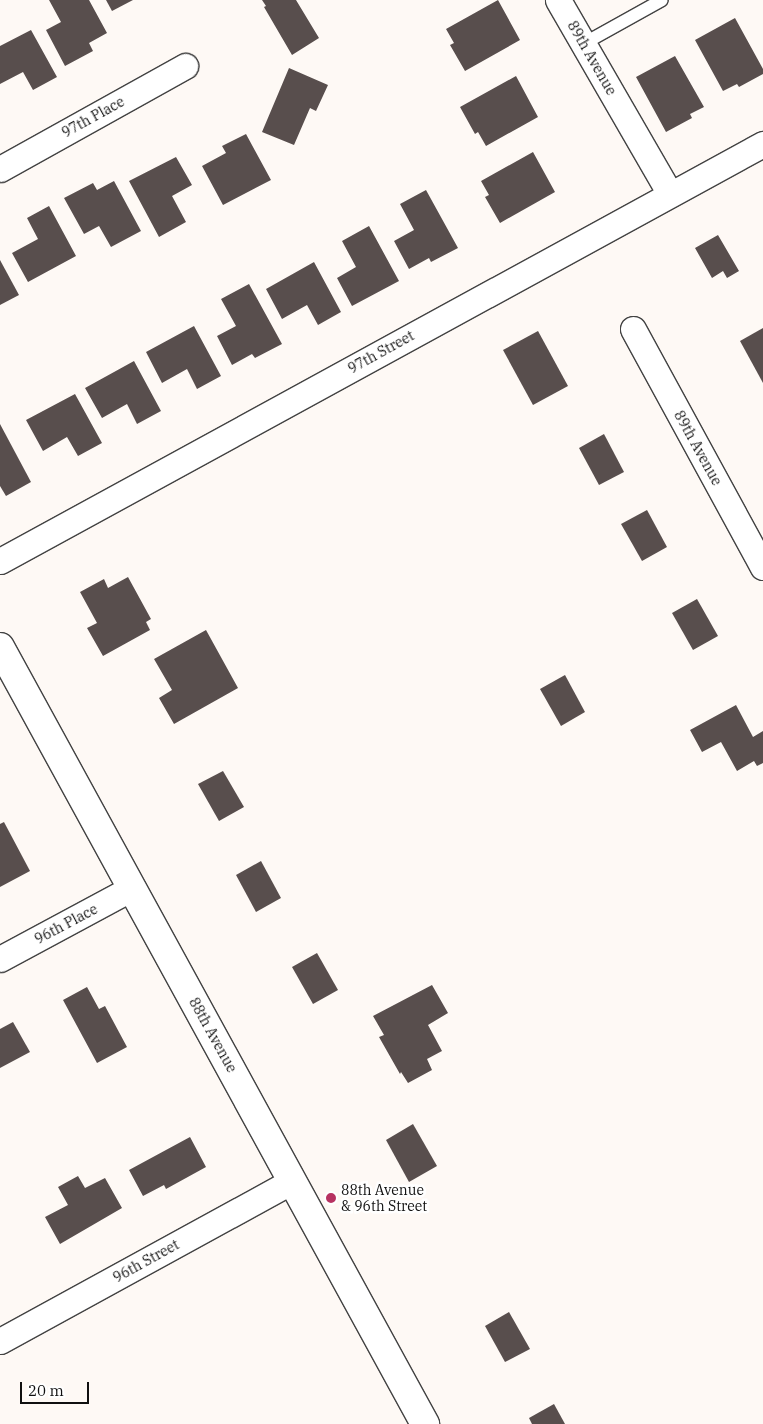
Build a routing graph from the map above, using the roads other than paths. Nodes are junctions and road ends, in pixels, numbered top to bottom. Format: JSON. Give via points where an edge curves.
{"nodes":[{"id":1,"x":558,"y":0,"type":"edge"},
{"id":2,"x":662,"y":0,"type":"edge"},
{"id":3,"x":583,"y":44,"type":"junction"},
{"id":4,"x":185,"y":66,"type":"dead end"},
{"id":5,"x":763,"y":144,"type":"edge"},
{"id":6,"x":0,"y":168,"type":"edge"},
{"id":7,"x":670,"y":194,"type":"junction"},
{"id":8,"x":633,"y":330,"type":"dead end"},
{"id":9,"x":0,"y":562,"type":"edge"},
{"id":10,"x":763,"y":567,"type":"edge"},
{"id":11,"x":0,"y":647,"type":"edge"},
{"id":12,"x":132,"y":888,"type":"junction"},
{"id":13,"x":0,"y":959,"type":"edge"},
{"id":14,"x":292,"y":1181,"type":"junction"},
{"id":15,"x":0,"y":1341,"type":"edge"},
{"id":16,"x":425,"y":1424,"type":"edge"}],
"edges":[{"from":1,"to":3,"type":"street","name":"89th Avenue"},
{"from":2,"to":3,"type":"lane"},
{"from":3,"to":7,"type":"street","name":"89th Avenue"},
{"from":4,"to":6,"type":"street","name":"97th Place"},
{"from":5,"to":7,"type":"street","name":"97th Street"},
{"from":7,"to":9,"type":"street","name":"97th Street"},
{"from":8,"to":10,"type":"street","name":"89th Avenue"},
{"from":11,"to":12,"type":"street","name":"88th Avenue"},
{"from":12,"to":13,"type":"street","name":"96th Place"},
{"from":12,"to":14,"type":"street","name":"88th Avenue"},
{"from":14,"to":15,"type":"street","name":"96th Street"},
{"from":14,"to":16,"type":"street","name":"88th Avenue"}]}
